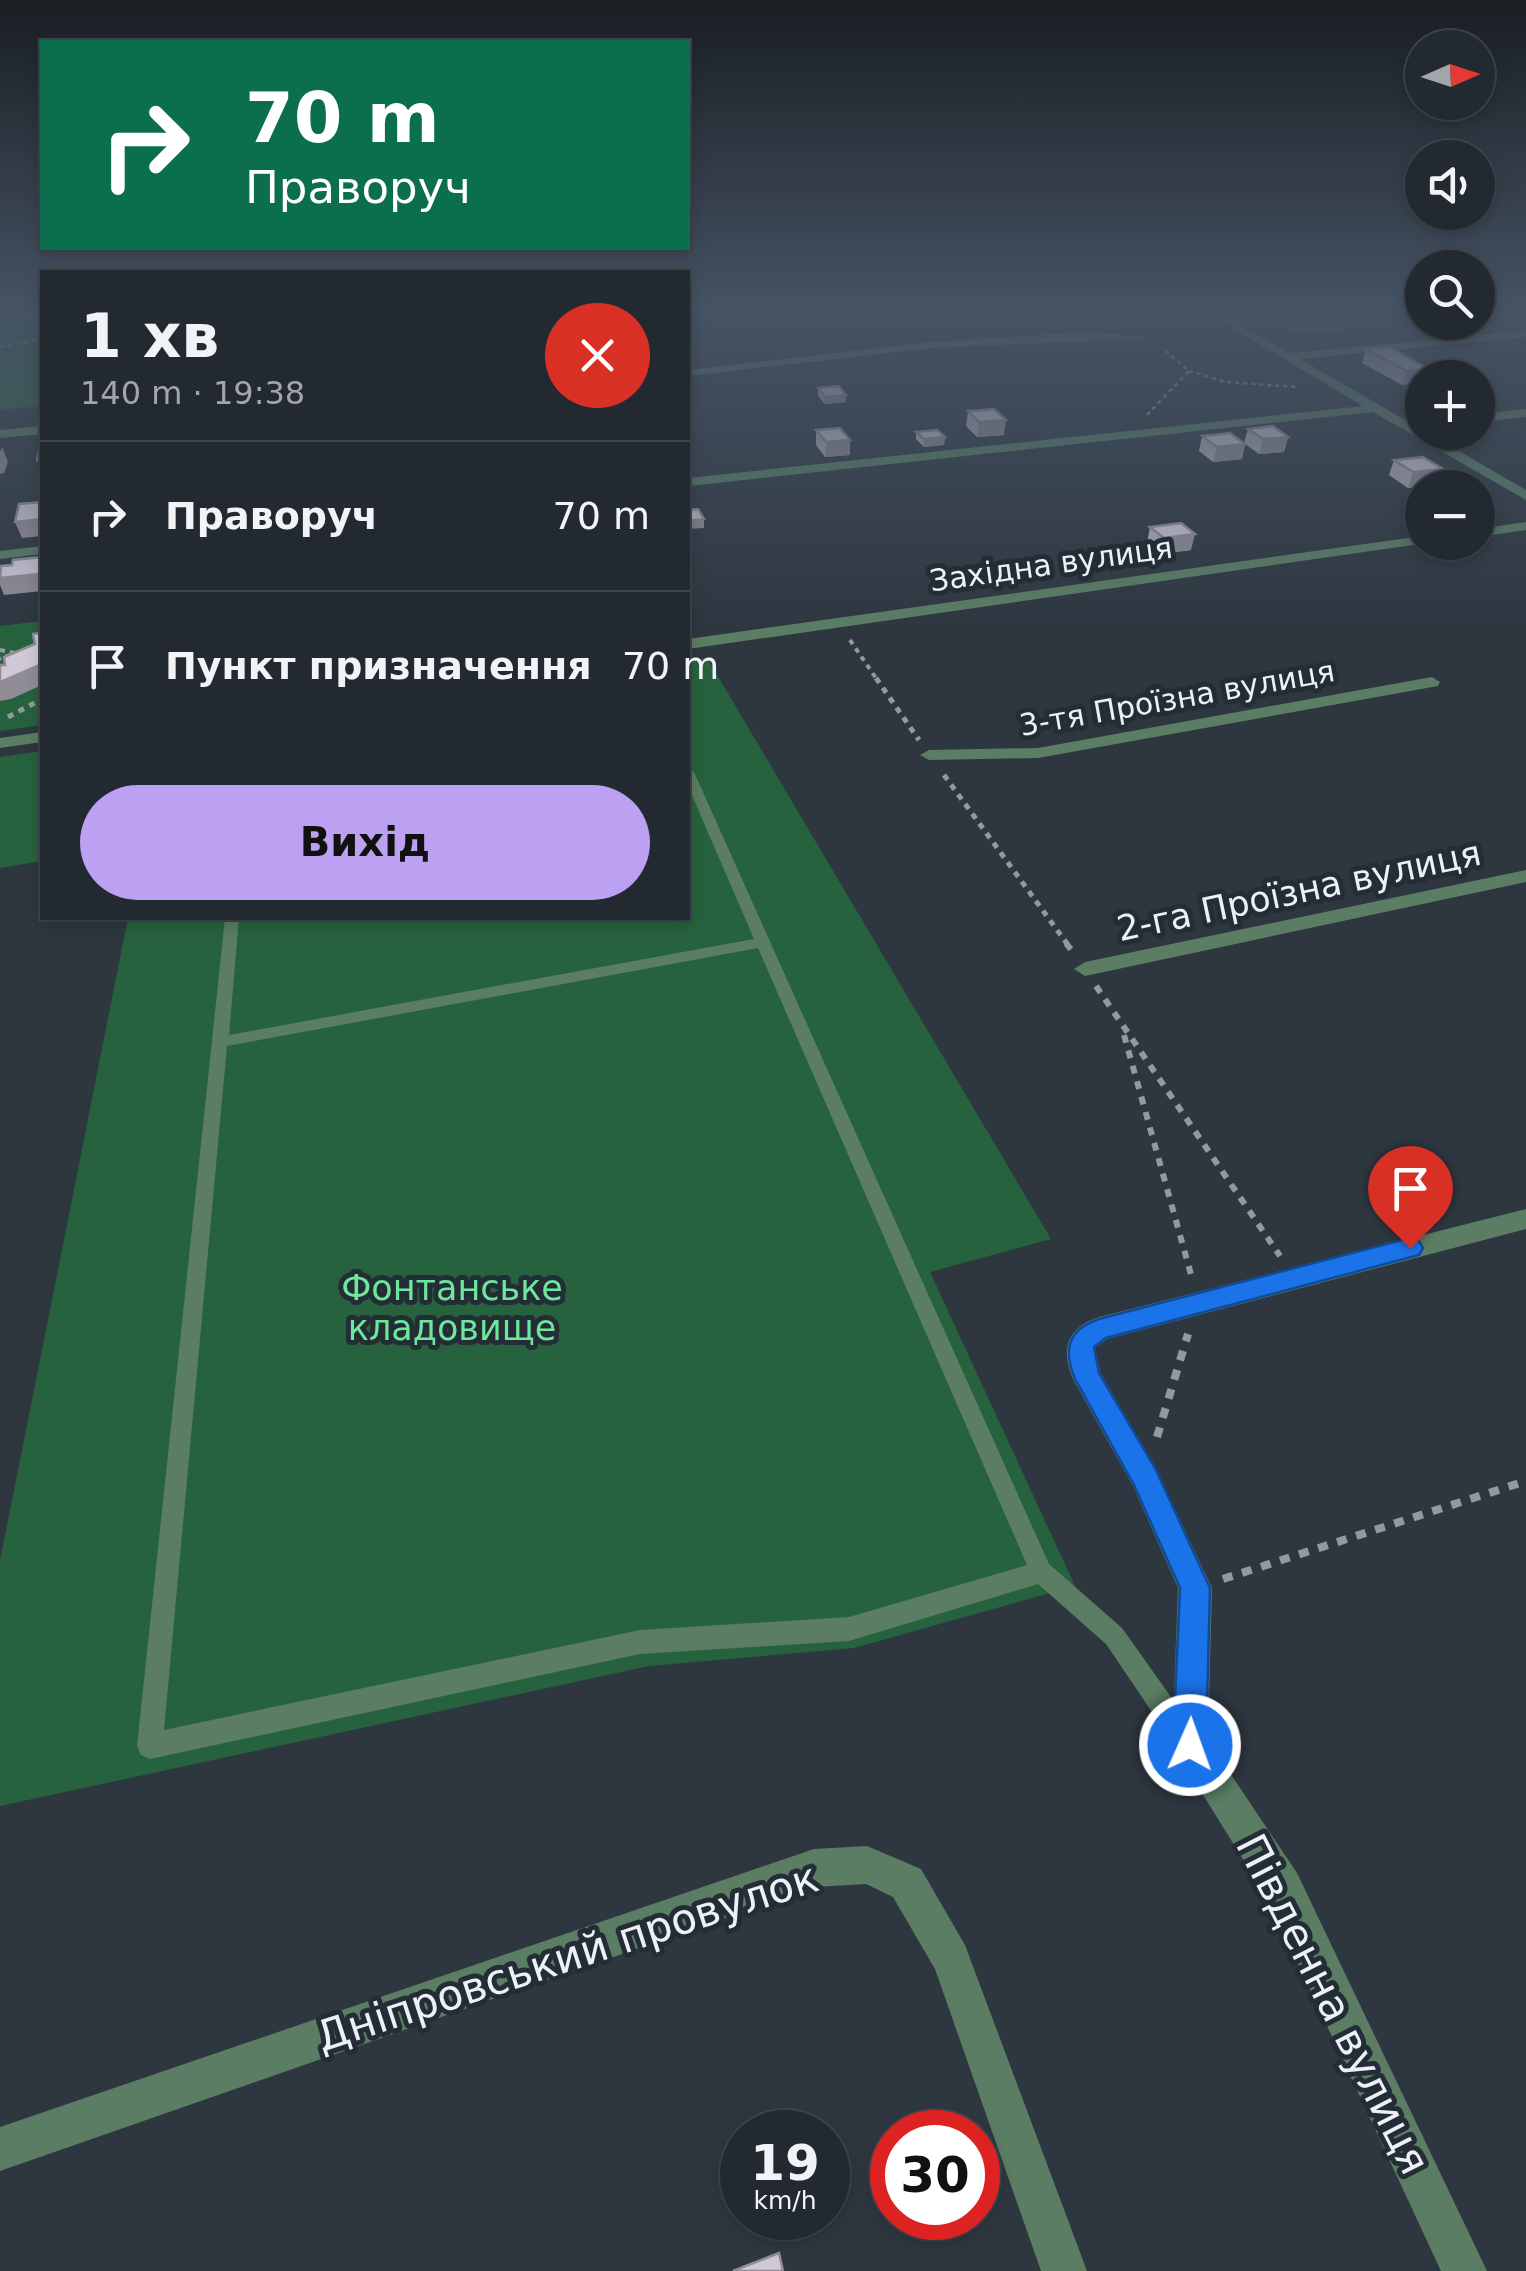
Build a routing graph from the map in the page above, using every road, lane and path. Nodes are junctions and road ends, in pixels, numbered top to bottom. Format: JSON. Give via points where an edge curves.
{"nodes":[{"id":1,"x":1149,"y":417,"type":"edge"},
{"id":2,"x":1288,"y":417,"type":"edge"},
{"id":3,"x":40,"y":430,"type":"edge"},
{"id":4,"x":1140,"y":432,"type":"junction"},
{"id":5,"x":0,"y":434,"type":"edge"},
{"id":6,"x":1448,"y":450,"type":"edge"},
{"id":7,"x":690,"y":482,"type":"edge"},
{"id":8,"x":1526,"y":496,"type":"edge"},
{"id":9,"x":1526,"y":526,"type":"edge"},
{"id":10,"x":1495,"y":531,"type":"edge"},
{"id":11,"x":1405,"y":542,"type":"edge"},
{"id":12,"x":40,"y":550,"type":"edge"},
{"id":13,"x":0,"y":555,"type":"edge"},
{"id":14,"x":837,"y":622,"type":"junction"},
{"id":15,"x":690,"y":644,"type":"edge"},
{"id":16,"x":0,"y":650,"type":"edge"},
{"id":17,"x":28,"y":651,"type":"edge"},
{"id":18,"x":15,"y":653,"type":"junction"},
{"id":19,"x":0,"y":659,"type":"edge"},
{"id":20,"x":1432,"y":682,"type":"dead end"},
{"id":21,"x":40,"y":700,"type":"edge"},
{"id":22,"x":8,"y":717,"type":"dead end"},
{"id":23,"x":40,"y":737,"type":"edge"},
{"id":24,"x":0,"y":743,"type":"edge"},
{"id":25,"x":930,"y":755,"type":"junction"},
{"id":26,"x":690,"y":777,"type":"edge"},
{"id":27,"x":1526,"y":876,"type":"edge"},
{"id":28,"x":232,"y":920,"type":"edge"},
{"id":29,"x":762,"y":942,"type":"junction"},
{"id":30,"x":1085,"y":969,"type":"junction"},
{"id":31,"x":1122,"y":1029,"type":"junction"},
{"id":32,"x":221,"y":1042,"type":"junction"},
{"id":33,"x":1526,"y":1218,"type":"edge"},
{"id":34,"x":1295,"y":1278,"type":"junction"},
{"id":35,"x":1197,"y":1306,"type":"junction"},
{"id":36,"x":1144,"y":1477,"type":"junction"},
{"id":37,"x":1526,"y":1480,"type":"edge"},
{"id":38,"x":1040,"y":1572,"type":"junction"},
{"id":39,"x":1195,"y":1588,"type":"junction"},
{"id":40,"x":1190,"y":1745,"type":"junction"},
{"id":41,"x":0,"y":2149,"type":"edge"},
{"id":42,"x":1064,"y":2271,"type":"edge"},
{"id":43,"x":1464,"y":2271,"type":"edge"}],
"edges":[{"from":1,"to":4,"type":"path"},
{"from":2,"to":4,"type":"street"},
{"from":3,"to":5,"type":"street"},
{"from":4,"to":7,"type":"street"},
{"from":6,"to":8,"type":"street"},
{"from":9,"to":10,"type":"street"},
{"from":11,"to":14,"type":"street","name":"Західна вулиця"},
{"from":12,"to":13,"type":"street"},
{"from":14,"to":15,"type":"street","name":"Західна вулиця"},
{"from":14,"to":25,"type":"path"},
{"from":16,"to":18,"type":"path"},
{"from":17,"to":18,"type":"path"},
{"from":18,"to":19,"type":"path"},
{"from":20,"to":25,"type":"street","name":"3-тя Проїзна вулиця","via":[[1038,753]]},
{"from":21,"to":22,"type":"path"},
{"from":23,"to":24,"type":"street"},
{"from":25,"to":30,"type":"path"},
{"from":26,"to":29,"type":"lane"},
{"from":27,"to":30,"type":"street","name":"2-га Проїзна вулиця"},
{"from":28,"to":32,"type":"lane"},
{"from":29,"to":32,"type":"lane"},
{"from":29,"to":38,"type":"lane"},
{"from":30,"to":31,"type":"path"},
{"from":31,"to":34,"type":"path"},
{"from":31,"to":35,"type":"path","via":[[1186,1245]]},
{"from":32,"to":38,"type":"lane","via":[[150,1746],[640,1642],[849,1629]]},
{"from":33,"to":34,"type":"street"},
{"from":34,"to":35,"type":"street"},
{"from":35,"to":36,"type":"path"},
{"from":35,"to":36,"type":"street","via":[[1099,1330],[1081,1342],[1088,1379]]},
{"from":36,"to":39,"type":"street"},
{"from":37,"to":39,"type":"path"},
{"from":38,"to":40,"type":"lane","via":[[1114,1636]]},
{"from":39,"to":40,"type":"street"},
{"from":40,"to":43,"type":"street","name":"Південна вулиця","via":[[1283,1887]]},
{"from":41,"to":42,"type":"street","name":"Дніпровський провулок","via":[[814,1868],[867,1865],[907,1883],[951,1959]]}]}
